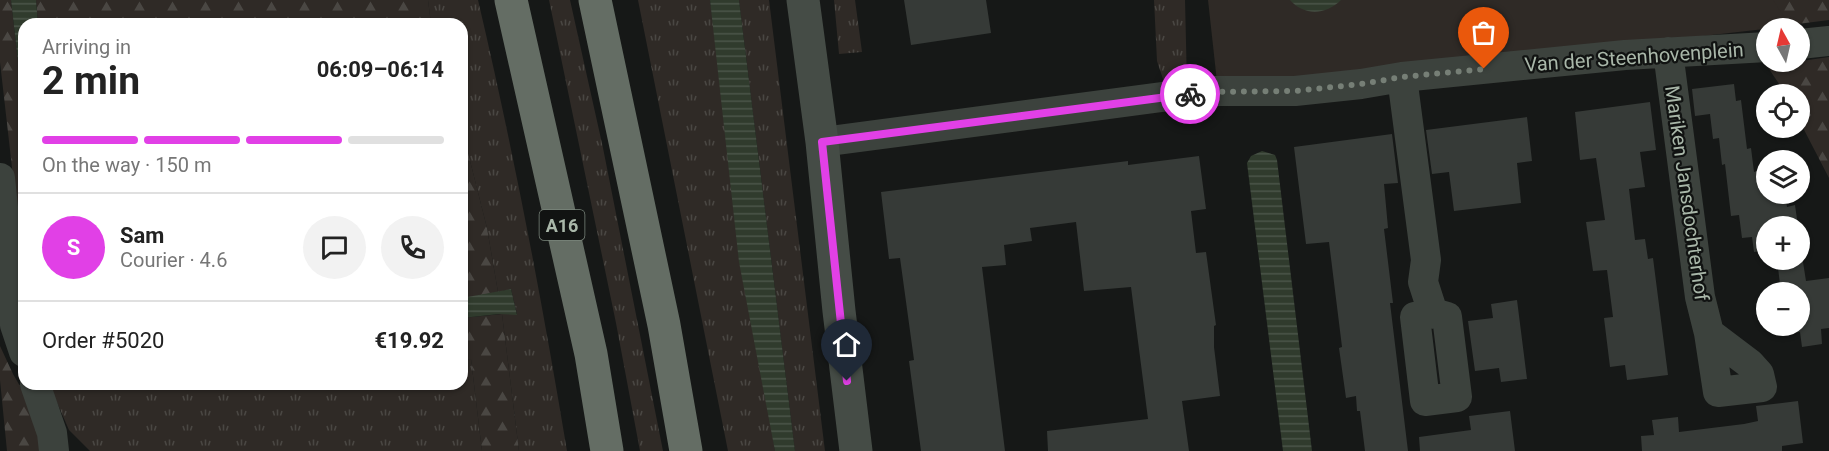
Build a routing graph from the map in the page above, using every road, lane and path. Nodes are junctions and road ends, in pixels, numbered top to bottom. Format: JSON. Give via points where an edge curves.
{"nodes":[{"id":1,"x":511,"y":0,"type":"edge"},
{"id":2,"x":595,"y":0,"type":"edge"},
{"id":3,"x":803,"y":0,"type":"edge"},
{"id":4,"x":1829,"y":41,"type":"edge"},
{"id":5,"x":1810,"y":43,"type":"edge"},
{"id":6,"x":1756,"y":48,"type":"edge"},
{"id":7,"x":1668,"y":52,"type":"junction"},
{"id":8,"x":1402,"y":77,"type":"junction"},
{"id":9,"x":822,"y":142,"type":"junction"},
{"id":10,"x":0,"y":178,"type":"edge"},
{"id":11,"x":1433,"y":314,"type":"dead end"},
{"id":12,"x":1709,"y":333,"type":"dead end"},
{"id":13,"x":18,"y":334,"type":"edge"},
{"id":14,"x":37,"y":390,"type":"edge"},
{"id":15,"x":60,"y":445,"type":"edge"},
{"id":16,"x":607,"y":451,"type":"edge"},
{"id":17,"x":686,"y":451,"type":"edge"},
{"id":18,"x":856,"y":451,"type":"edge"}],
"edges":[{"from":1,"to":16,"type":"highway","number":"A16","via":[[591,354]]},
{"from":2,"to":17,"type":"highway","via":[[664,325]]},
{"from":3,"to":9,"type":"street"},
{"from":4,"to":5,"type":"street"},
{"from":6,"to":7,"type":"street","name":"Van der Steenhovenplein"},
{"from":7,"to":8,"type":"street","name":"Van der Steenhovenplein"},
{"from":7,"to":12,"type":"street","name":"Mariken Jansdochterhof","via":[[1700,297]]},
{"from":8,"to":9,"type":"street","name":"Van der Steenhovenplein","via":[[1295,91],[1207,92]]},
{"from":8,"to":11,"type":"street","via":[[1426,260],[1423,282]]},
{"from":9,"to":18,"type":"street"},
{"from":10,"to":13,"type":"street"},
{"from":14,"to":15,"type":"street"}]}
